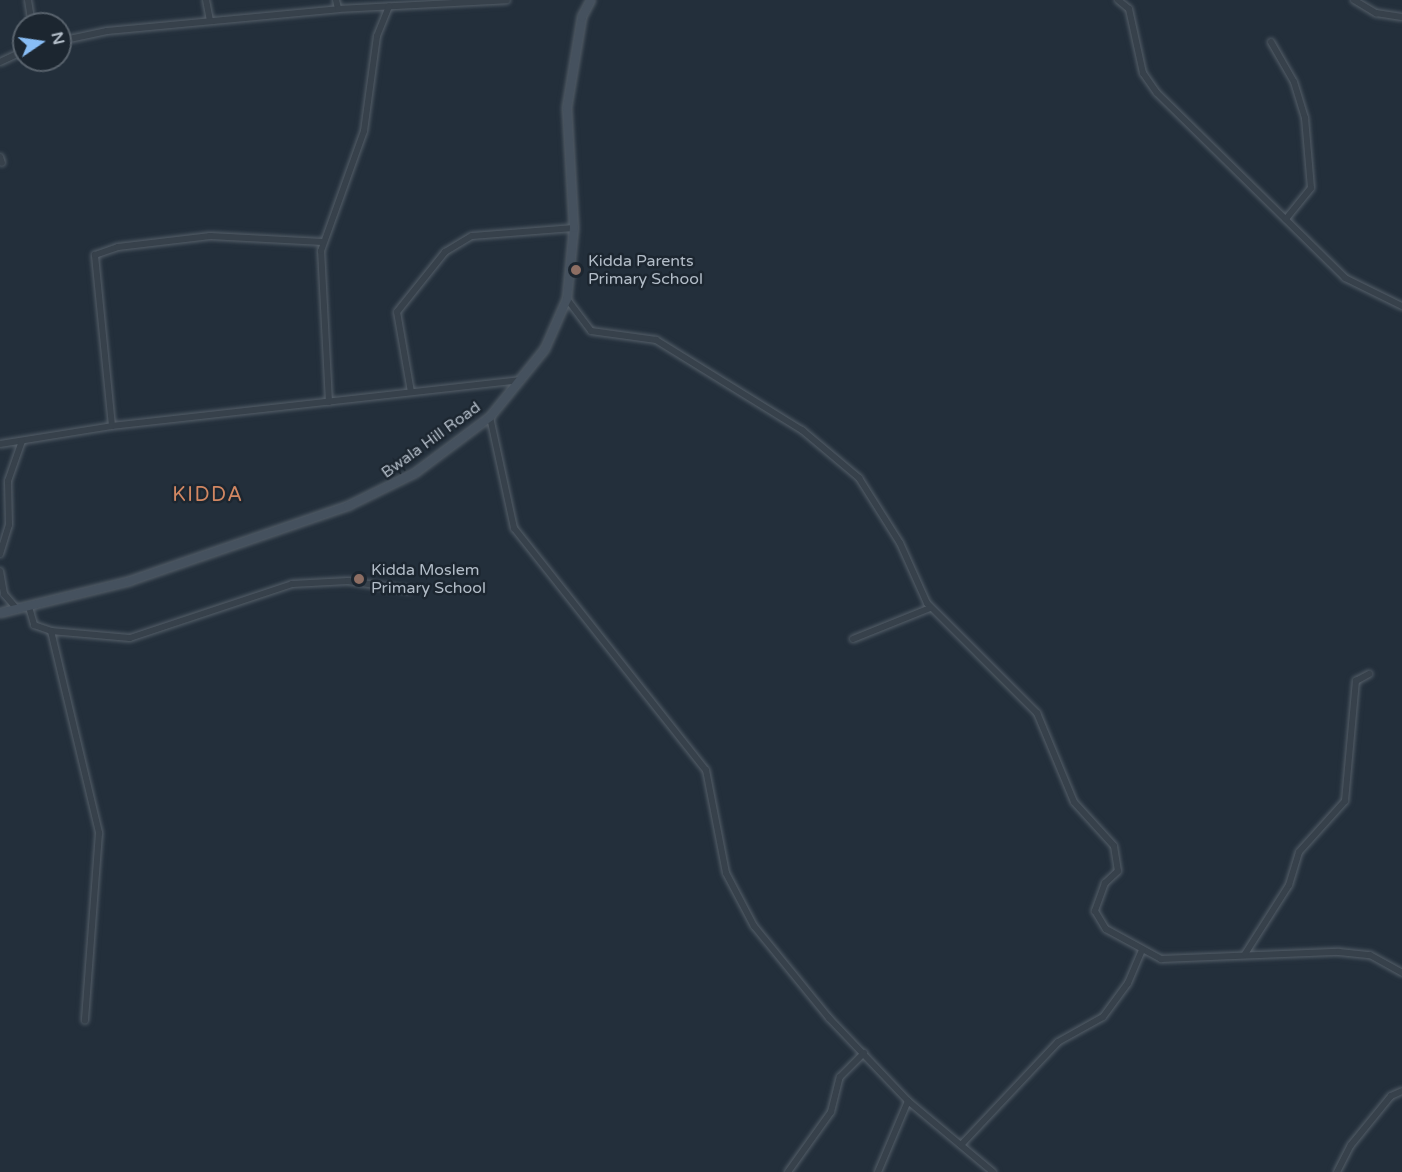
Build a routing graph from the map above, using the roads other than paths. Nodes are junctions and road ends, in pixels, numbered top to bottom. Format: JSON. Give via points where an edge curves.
{"nodes":[{"id":1,"x":206,"y":0,"type":"edge"},
{"id":2,"x":336,"y":0,"type":"edge"},
{"id":3,"x":507,"y":0,"type":"edge"},
{"id":4,"x":591,"y":0,"type":"edge"},
{"id":5,"x":1118,"y":0,"type":"edge"},
{"id":6,"x":1354,"y":0,"type":"edge"},
{"id":7,"x":422,"y":2,"type":"edge"},
{"id":8,"x":389,"y":6,"type":"junction"},
{"id":9,"x":338,"y":9,"type":"junction"},
{"id":10,"x":1402,"y":17,"type":"edge"},
{"id":11,"x":210,"y":21,"type":"junction"},
{"id":12,"x":72,"y":39,"type":"edge"},
{"id":13,"x":1271,"y":42,"type":"dead end"},
{"id":14,"x":1286,"y":219,"type":"junction"},
{"id":15,"x":574,"y":228,"type":"junction"},
{"id":16,"x":323,"y":242,"type":"junction"},
{"id":17,"x":567,"y":299,"type":"junction"},
{"id":18,"x":1402,"y":306,"type":"edge"},
{"id":19,"x":524,"y":380,"type":"junction"},
{"id":20,"x":411,"y":392,"type":"junction"},
{"id":21,"x":329,"y":402,"type":"junction"},
{"id":22,"x":490,"y":417,"type":"junction"},
{"id":23,"x":112,"y":426,"type":"junction"},
{"id":24,"x":22,"y":441,"type":"junction"},
{"id":25,"x":0,"y":444,"type":"edge"},
{"id":26,"x":0,"y":554,"type":"edge"},
{"id":27,"x":0,"y":571,"type":"edge"},
{"id":28,"x":409,"y":590,"type":"dead end"},
{"id":29,"x":29,"y":606,"type":"junction"},
{"id":30,"x":930,"y":608,"type":"junction"},
{"id":31,"x":17,"y":609,"type":"junction"},
{"id":32,"x":0,"y":613,"type":"edge"},
{"id":33,"x":51,"y":631,"type":"junction"},
{"id":34,"x":853,"y":639,"type":"dead end"},
{"id":35,"x":1369,"y":674,"type":"dead end"},
{"id":36,"x":1142,"y":950,"type":"junction"},
{"id":37,"x":1245,"y":954,"type":"junction"},
{"id":38,"x":1402,"y":973,"type":"edge"},
{"id":39,"x":85,"y":1020,"type":"dead end"},
{"id":40,"x":864,"y":1053,"type":"junction"},
{"id":41,"x":1402,"y":1091,"type":"edge"},
{"id":42,"x":908,"y":1101,"type":"junction"},
{"id":43,"x":961,"y":1145,"type":"junction"},
{"id":44,"x":788,"y":1172,"type":"edge"},
{"id":45,"x":878,"y":1172,"type":"edge"},
{"id":46,"x":993,"y":1172,"type":"edge"},
{"id":47,"x":1337,"y":1172,"type":"edge"}],
"edges":[{"from":1,"to":11,"type":"street"},
{"from":2,"to":9,"type":"street"},
{"from":3,"to":7,"type":"street"},
{"from":4,"to":15,"type":"street","name":"Bwala Hill Road","via":[[582,17],[567,108]]},
{"from":5,"to":14,"type":"street","via":[[1130,9],[1143,73],[1157,93]]},
{"from":6,"to":10,"type":"street","via":[[1376,13]]},
{"from":7,"to":8,"type":"street"},
{"from":8,"to":9,"type":"street"},
{"from":8,"to":16,"type":"street","via":[[377,36],[364,130]]},
{"from":9,"to":11,"type":"street"},
{"from":11,"to":12,"type":"street"},
{"from":13,"to":14,"type":"street","via":[[1294,82],[1305,118],[1311,188]]},
{"from":14,"to":18,"type":"street","via":[[1345,278]]},
{"from":15,"to":17,"type":"street","name":"Bwala Hill Road"},
{"from":15,"to":20,"type":"street","via":[[472,236],[445,252],[397,312]]},
{"from":16,"to":21,"type":"street","via":[[324,369]]},
{"from":16,"to":23,"type":"street","via":[[210,236],[118,246],[95,255]]},
{"from":17,"to":19,"type":"street","name":"Bwala Hill Road","via":[[546,349]]},
{"from":17,"to":30,"type":"street","via":[[591,331],[656,340],[802,430],[854,474],[900,543]]},
{"from":19,"to":20,"type":"street"},
{"from":19,"to":22,"type":"street","name":"Bwala Hill Road"},
{"from":20,"to":21,"type":"street"},
{"from":21,"to":23,"type":"street"},
{"from":22,"to":29,"type":"street","name":"Bwala Hill Road","via":[[385,491],[130,581]]},
{"from":22,"to":40,"type":"street","via":[[514,528],[706,770],[726,873],[747,915],[829,1018]]},
{"from":23,"to":24,"type":"street"},
{"from":24,"to":25,"type":"street"},
{"from":24,"to":26,"type":"street","via":[[8,481],[9,525]]},
{"from":27,"to":31,"type":"street","via":[[4,594]]},
{"from":28,"to":33,"type":"street","via":[[348,581],[292,584],[130,638]]},
{"from":29,"to":31,"type":"street","name":"Bwala Hill Road"},
{"from":29,"to":33,"type":"street","via":[[34,625]]},
{"from":30,"to":34,"type":"street"},
{"from":30,"to":36,"type":"street","via":[[1045,724],[1074,802],[1119,856],[1118,871],[1099,897],[1097,920]]},
{"from":31,"to":32,"type":"street","name":"Bwala Hill Road"},
{"from":33,"to":39,"type":"street","via":[[99,833]]},
{"from":35,"to":37,"type":"street","via":[[1356,681],[1345,801],[1299,852],[1289,885]]},
{"from":36,"to":37,"type":"street","via":[[1161,959]]},
{"from":36,"to":43,"type":"street","via":[[1128,983],[1103,1017],[1058,1042]]},
{"from":37,"to":38,"type":"street","via":[[1357,953]]},
{"from":40,"to":42,"type":"street"},
{"from":40,"to":44,"type":"street","via":[[840,1077],[831,1112]]},
{"from":41,"to":47,"type":"street","via":[[1391,1096],[1351,1145]]},
{"from":42,"to":43,"type":"street"},
{"from":42,"to":45,"type":"street"},
{"from":43,"to":46,"type":"street"}]}
